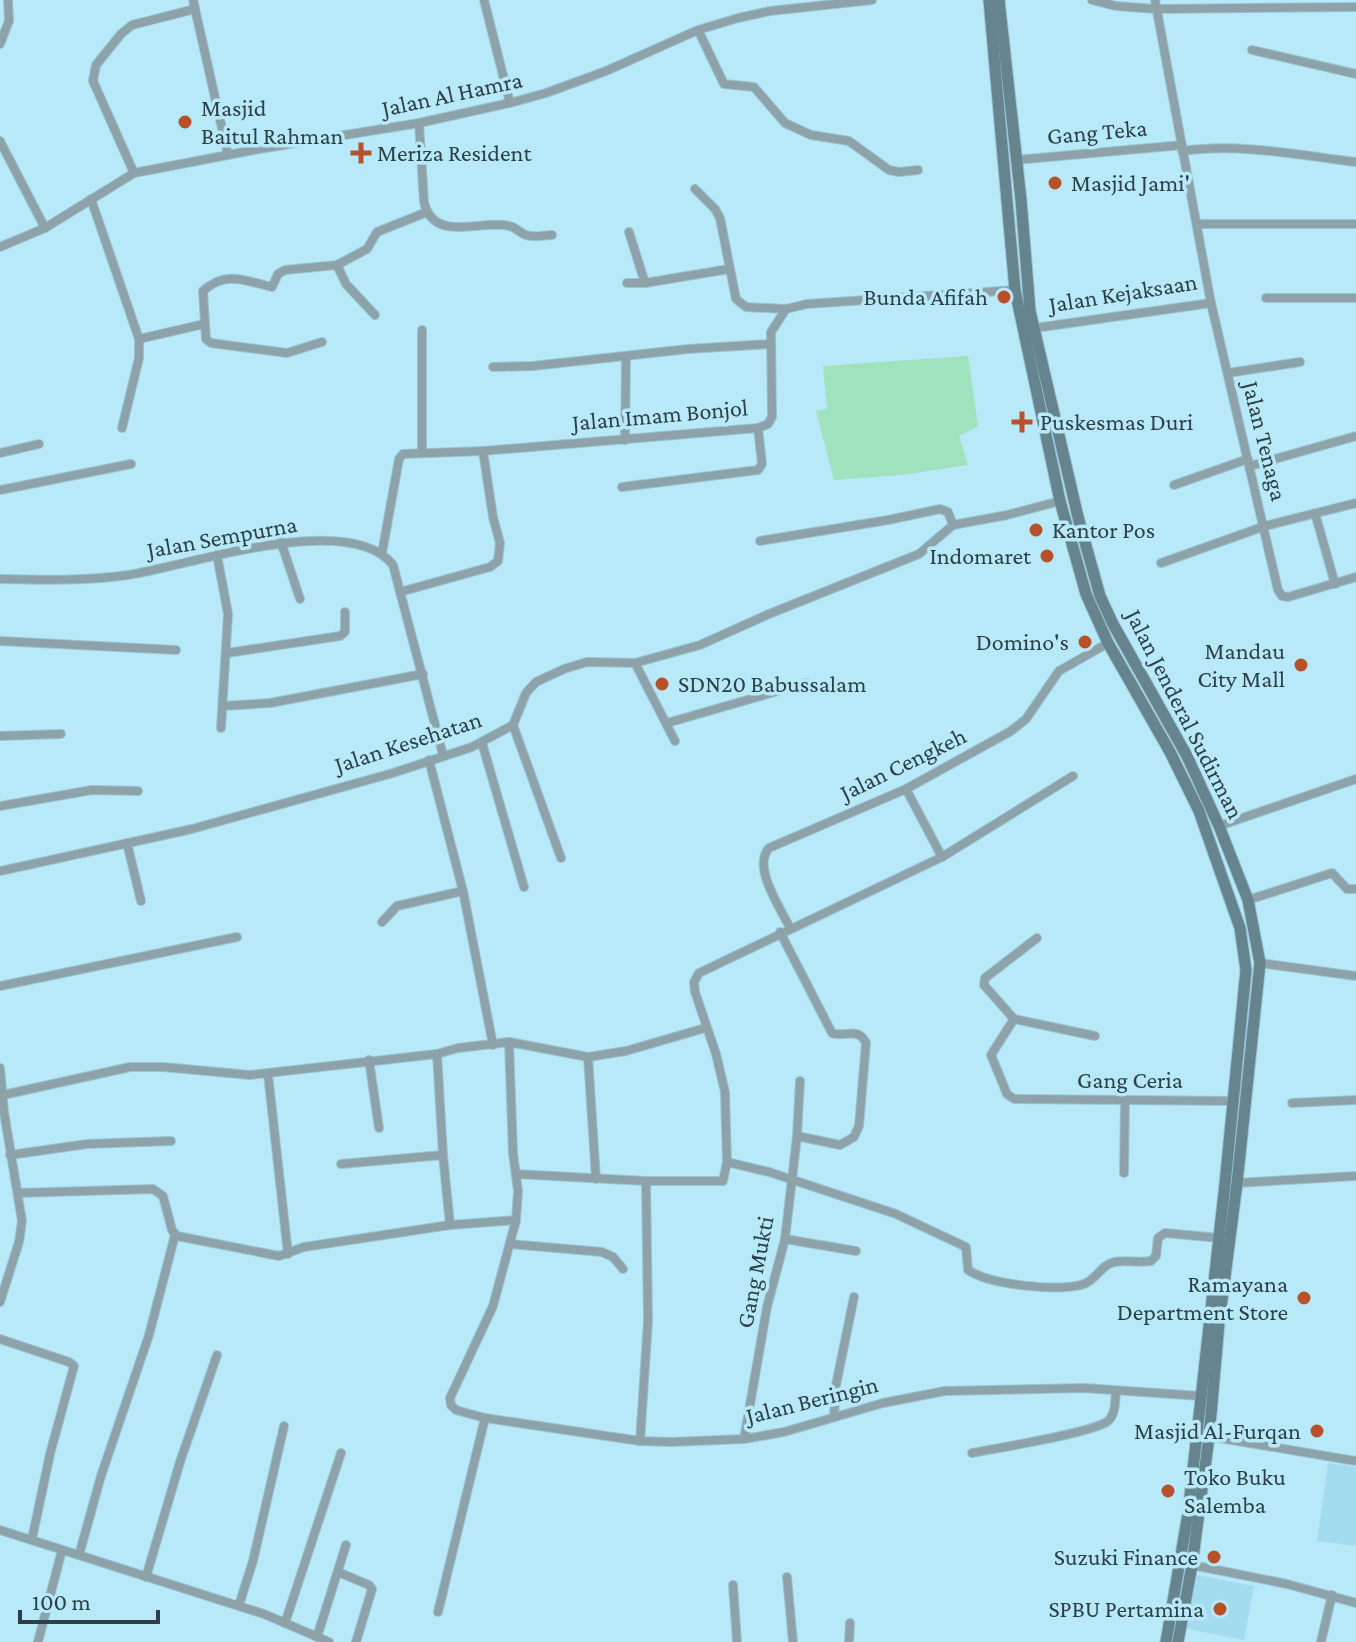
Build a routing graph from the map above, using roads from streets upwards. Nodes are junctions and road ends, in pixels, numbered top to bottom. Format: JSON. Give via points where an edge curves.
{"nodes":[{"id":1,"x":8,"y":0,"type":"edge"},
{"id":2,"x":484,"y":0,"type":"edge"},
{"id":3,"x":872,"y":0,"type":"edge"},
{"id":4,"x":989,"y":0,"type":"edge"},
{"id":5,"x":999,"y":0,"type":"edge"},
{"id":6,"x":1092,"y":0,"type":"edge"},
{"id":7,"x":194,"y":4,"type":"edge"},
{"id":8,"x":1156,"y":5,"type":"edge"},
{"id":9,"x":1356,"y":7,"type":"edge"},
{"id":10,"x":698,"y":30,"type":"junction"},
{"id":11,"x":0,"y":44,"type":"edge"},
{"id":12,"x":1252,"y":50,"type":"dead end"},
{"id":13,"x":1356,"y":74,"type":"edge"},
{"id":14,"x":510,"y":103,"type":"junction"},
{"id":15,"x":419,"y":123,"type":"junction"},
{"id":16,"x":0,"y":141,"type":"edge"},
{"id":17,"x":1182,"y":148,"type":"junction"},
{"id":18,"x":3,"y":154,"type":"edge"},
{"id":19,"x":228,"y":155,"type":"junction"},
{"id":20,"x":1015,"y":160,"type":"junction"},
{"id":21,"x":1356,"y":162,"type":"edge"},
{"id":22,"x":918,"y":170,"type":"dead end"},
{"id":23,"x":134,"y":173,"type":"junction"},
{"id":24,"x":695,"y":189,"type":"dead end"},
{"id":25,"x":91,"y":199,"type":"junction"},
{"id":26,"x":1008,"y":200,"type":"junction"},
{"id":27,"x":1021,"y":200,"type":"junction"},
{"id":28,"x":427,"y":212,"type":"junction"},
{"id":29,"x":1198,"y":224,"type":"junction"},
{"id":30,"x":1356,"y":224,"type":"edge"},
{"id":31,"x":45,"y":228,"type":"junction"},
{"id":32,"x":629,"y":232,"type":"dead end"},
{"id":33,"x":552,"y":235,"type":"dead end"},
{"id":34,"x":0,"y":247,"type":"edge"},
{"id":35,"x":337,"y":265,"type":"junction"},
{"id":36,"x":729,"y":269,"type":"junction"},
{"id":37,"x":627,"y":283,"type":"dead end"},
{"id":38,"x":645,"y":283,"type":"junction"},
{"id":39,"x":1015,"y":290,"type":"junction"},
{"id":40,"x":1266,"y":298,"type":"dead end"},
{"id":41,"x":1356,"y":298,"type":"edge"},
{"id":42,"x":1211,"y":303,"type":"junction"},
{"id":43,"x":786,"y":309,"type":"junction"},
{"id":44,"x":375,"y":315,"type":"dead end"},
{"id":45,"x":204,"y":324,"type":"junction"},
{"id":46,"x":1035,"y":328,"type":"junction"},
{"id":47,"x":422,"y":330,"type":"dead end"},
{"id":48,"x":139,"y":339,"type":"junction"},
{"id":49,"x":322,"y":342,"type":"dead end"},
{"id":50,"x":770,"y":344,"type":"junction"},
{"id":51,"x":626,"y":356,"type":"junction"},
{"id":52,"x":1300,"y":362,"type":"dead end"},
{"id":53,"x":493,"y":367,"type":"dead end"},
{"id":54,"x":1228,"y":373,"type":"junction"},
{"id":55,"x":122,"y":428,"type":"dead end"},
{"id":56,"x":758,"y":428,"type":"junction"},
{"id":57,"x":1356,"y":436,"type":"edge"},
{"id":58,"x":625,"y":440,"type":"junction"},
{"id":59,"x":39,"y":444,"type":"dead end"},
{"id":60,"x":483,"y":451,"type":"junction"},
{"id":61,"x":422,"y":452,"type":"junction"},
{"id":62,"x":0,"y":453,"type":"edge"},
{"id":63,"x":1249,"y":462,"type":"junction"},
{"id":64,"x":131,"y":464,"type":"dead end"},
{"id":65,"x":1174,"y":485,"type":"dead end"},
{"id":66,"x":622,"y":487,"type":"dead end"},
{"id":67,"x":0,"y":490,"type":"edge"},
{"id":68,"x":1060,"y":501,"type":"junction"},
{"id":69,"x":1356,"y":503,"type":"edge"},
{"id":70,"x":1315,"y":513,"type":"junction"},
{"id":71,"x":953,"y":525,"type":"junction"},
{"id":72,"x":1265,"y":526,"type":"junction"},
{"id":73,"x":760,"y":541,"type":"dead end"},
{"id":74,"x":281,"y":542,"type":"junction"},
{"id":75,"x":382,"y":553,"type":"junction"},
{"id":76,"x":1081,"y":553,"type":"junction"},
{"id":77,"x":217,"y":555,"type":"junction"},
{"id":78,"x":1161,"y":563,"type":"dead end"},
{"id":79,"x":1356,"y":577,"type":"edge"},
{"id":80,"x":0,"y":579,"type":"edge"},
{"id":81,"x":1335,"y":584,"type":"junction"},
{"id":82,"x":400,"y":592,"type":"junction"},
{"id":83,"x":300,"y":599,"type":"dead end"},
{"id":84,"x":345,"y":612,"type":"dead end"},
{"id":85,"x":0,"y":641,"type":"edge"},
{"id":86,"x":1108,"y":643,"type":"junction"},
{"id":87,"x":176,"y":650,"type":"dead end"},
{"id":88,"x":227,"y":653,"type":"junction"},
{"id":89,"x":635,"y":663,"type":"junction"},
{"id":90,"x":423,"y":674,"type":"junction"},
{"id":91,"x":806,"y":683,"type":"dead end"},
{"id":92,"x":223,"y":706,"type":"junction"},
{"id":93,"x":667,"y":723,"type":"junction"},
{"id":94,"x":513,"y":725,"type":"junction"},
{"id":95,"x":221,"y":728,"type":"dead end"},
{"id":96,"x":61,"y":734,"type":"dead end"},
{"id":97,"x":0,"y":736,"type":"edge"},
{"id":98,"x":675,"y":741,"type":"dead end"},
{"id":99,"x":482,"y":743,"type":"junction"},
{"id":100,"x":443,"y":755,"type":"junction"},
{"id":101,"x":429,"y":760,"type":"junction"},
{"id":102,"x":1073,"y":776,"type":"dead end"},
{"id":103,"x":1356,"y":779,"type":"edge"},
{"id":104,"x":906,"y":789,"type":"junction"},
{"id":105,"x":138,"y":791,"type":"dead end"},
{"id":106,"x":0,"y":806,"type":"edge"},
{"id":107,"x":1219,"y":826,"type":"junction"},
{"id":108,"x":127,"y":843,"type":"junction"},
{"id":109,"x":942,"y":857,"type":"junction"},
{"id":110,"x":561,"y":858,"type":"dead end"},
{"id":111,"x":0,"y":871,"type":"edge"},
{"id":112,"x":524,"y":887,"type":"dead end"},
{"id":113,"x":1356,"y":889,"type":"edge"},
{"id":114,"x":463,"y":891,"type":"junction"},
{"id":115,"x":1248,"y":900,"type":"junction"},
{"id":116,"x":141,"y":901,"type":"dead end"},
{"id":117,"x":382,"y":922,"type":"dead end"},
{"id":118,"x":790,"y":928,"type":"junction"},
{"id":119,"x":780,"y":932,"type":"junction"},
{"id":120,"x":237,"y":937,"type":"dead end"},
{"id":121,"x":1037,"y":938,"type":"dead end"},
{"id":122,"x":1260,"y":963,"type":"junction"},
{"id":123,"x":1356,"y":976,"type":"edge"},
{"id":124,"x":0,"y":986,"type":"edge"},
{"id":125,"x":1014,"y":1019,"type":"junction"},
{"id":126,"x":705,"y":1028,"type":"junction"},
{"id":127,"x":1095,"y":1036,"type":"dead end"},
{"id":128,"x":509,"y":1042,"type":"junction"},
{"id":129,"x":493,"y":1045,"type":"junction"},
{"id":130,"x":437,"y":1054,"type":"junction"},
{"id":131,"x":588,"y":1057,"type":"junction"},
{"id":132,"x":369,"y":1060,"type":"junction"},
{"id":133,"x":0,"y":1068,"type":"edge"},
{"id":134,"x":268,"y":1074,"type":"junction"},
{"id":135,"x":800,"y":1081,"type":"dead end"},
{"id":136,"x":1238,"y":1094,"type":"junction"},
{"id":137,"x":3,"y":1095,"type":"junction"},
{"id":138,"x":1125,"y":1099,"type":"junction"},
{"id":139,"x":1356,"y":1100,"type":"edge"},
{"id":140,"x":1292,"y":1103,"type":"dead end"},
{"id":141,"x":2,"y":1112,"type":"edge"},
{"id":142,"x":379,"y":1128,"type":"dead end"},
{"id":143,"x":797,"y":1136,"type":"junction"},
{"id":144,"x":171,"y":1141,"type":"dead end"},
{"id":145,"x":10,"y":1155,"type":"junction"},
{"id":146,"x":443,"y":1155,"type":"junction"},
{"id":147,"x":727,"y":1162,"type":"junction"},
{"id":148,"x":341,"y":1164,"type":"dead end"},
{"id":149,"x":1124,"y":1173,"type":"dead end"},
{"id":150,"x":516,"y":1174,"type":"junction"},
{"id":151,"x":1356,"y":1176,"type":"edge"},
{"id":152,"x":596,"y":1179,"type":"junction"},
{"id":153,"x":791,"y":1179,"type":"junction"},
{"id":154,"x":646,"y":1181,"type":"junction"},
{"id":155,"x":1237,"y":1183,"type":"junction"},
{"id":156,"x":18,"y":1193,"type":"junction"},
{"id":157,"x":516,"y":1220,"type":"junction"},
{"id":158,"x":450,"y":1225,"type":"junction"},
{"id":159,"x":175,"y":1235,"type":"junction"},
{"id":160,"x":1219,"y":1238,"type":"junction"},
{"id":161,"x":785,"y":1239,"type":"junction"},
{"id":162,"x":510,"y":1244,"type":"junction"},
{"id":163,"x":856,"y":1251,"type":"dead end"},
{"id":164,"x":288,"y":1254,"type":"junction"},
{"id":165,"x":623,"y":1269,"type":"dead end"},
{"id":166,"x":854,"y":1297,"type":"dead end"},
{"id":167,"x":1,"y":1299,"type":"edge"},
{"id":168,"x":0,"y":1339,"type":"edge"},
{"id":169,"x":217,"y":1355,"type":"dead end"},
{"id":170,"x":1116,"y":1391,"type":"junction"},
{"id":171,"x":1200,"y":1396,"type":"junction"},
{"id":172,"x":834,"y":1416,"type":"junction"},
{"id":173,"x":485,"y":1418,"type":"junction"},
{"id":174,"x":284,"y":1426,"type":"dead end"},
{"id":175,"x":1196,"y":1434,"type":"junction"},
{"id":176,"x":1209,"y":1437,"type":"junction"},
{"id":177,"x":744,"y":1439,"type":"junction"},
{"id":178,"x":640,"y":1441,"type":"junction"},
{"id":179,"x":341,"y":1453,"type":"dead end"},
{"id":180,"x":972,"y":1453,"type":"dead end"},
{"id":181,"x":1356,"y":1461,"type":"edge"},
{"id":182,"x":0,"y":1530,"type":"edge"},
{"id":183,"x":32,"y":1539,"type":"junction"},
{"id":184,"x":346,"y":1545,"type":"dead end"},
{"id":185,"x":62,"y":1550,"type":"junction"},
{"id":186,"x":79,"y":1555,"type":"junction"},
{"id":187,"x":1192,"y":1565,"type":"junction"},
{"id":188,"x":338,"y":1572,"type":"junction"},
{"id":189,"x":146,"y":1577,"type":"junction"},
{"id":190,"x":787,"y":1577,"type":"dead end"},
{"id":191,"x":733,"y":1585,"type":"dead end"},
{"id":192,"x":1332,"y":1595,"type":"junction"},
{"id":193,"x":1355,"y":1601,"type":"edge"},
{"id":194,"x":239,"y":1605,"type":"junction"},
{"id":195,"x":438,"y":1612,"type":"dead end"},
{"id":196,"x":285,"y":1623,"type":"junction"},
{"id":197,"x":850,"y":1623,"type":"dead end"},
{"id":198,"x":317,"y":1637,"type":"junction"},
{"id":199,"x":38,"y":1642,"type":"edge"},
{"id":200,"x":329,"y":1642,"type":"edge"},
{"id":201,"x":356,"y":1642,"type":"edge"},
{"id":202,"x":737,"y":1642,"type":"edge"},
{"id":203,"x":793,"y":1642,"type":"edge"},
{"id":204,"x":849,"y":1642,"type":"edge"},
{"id":205,"x":1166,"y":1642,"type":"edge"},
{"id":206,"x":1178,"y":1642,"type":"edge"},
{"id":207,"x":1321,"y":1642,"type":"edge"}],
"edges":[{"from":1,"to":11,"type":"street","via":[[9,21]]},
{"from":2,"to":14,"type":"street"},
{"from":3,"to":10,"type":"street","name":"Jalan Al Hamra","via":[[770,11]]},
{"from":4,"to":26,"type":"street","name":"Jalan Jenderal Sudirman"},
{"from":5,"to":20,"type":"street","name":"Jalan Jenderal Sudirman"},
{"from":6,"to":8,"type":"street","via":[[1116,6]]},
{"from":7,"to":19,"type":"street"},
{"from":7,"to":23,"type":"street","via":[[127,29],[93,73]]},
{"from":8,"to":9,"type":"street"},
{"from":8,"to":17,"type":"street","name":"Jalan Kejaksaan"},
{"from":10,"to":14,"type":"street","name":"Jalan Al Hamra","via":[[606,71]]},
{"from":10,"to":22,"type":"street","via":[[724,84],[754,87],[785,123],[811,135],[849,141],[889,170]]},
{"from":12,"to":13,"type":"street"},
{"from":14,"to":15,"type":"street","name":"Jalan Al Hamra"},
{"from":15,"to":19,"type":"street","name":"Jalan Al Hamra"},
{"from":15,"to":28,"type":"street"},
{"from":16,"to":18,"type":"street"},
{"from":17,"to":20,"type":"street","name":"Gang Teka"},
{"from":17,"to":21,"type":"street","name":"Gang Teka","via":[[1245,149]]},
{"from":17,"to":29,"type":"street","name":"Jalan Kejaksaan"},
{"from":18,"to":31,"type":"street"},
{"from":19,"to":23,"type":"street","name":"Jalan Al Hamra"},
{"from":20,"to":27,"type":"street","name":"Jalan Jenderal Sudirman"},
{"from":23,"to":25,"type":"street","name":"Jalan Al Hamra"},
{"from":24,"to":36,"type":"street","via":[[720,218]]},
{"from":25,"to":31,"type":"street","name":"Jalan Al Hamra"},
{"from":25,"to":48,"type":"street"},
{"from":26,"to":27,"type":"street"},
{"from":26,"to":39,"type":"street","name":"Jalan Jenderal Sudirman"},
{"from":27,"to":46,"type":"street","name":"Jalan Jenderal Sudirman"},
{"from":28,"to":33,"type":"street","via":[[446,227],[508,225],[531,236]]},
{"from":28,"to":35,"type":"street","via":[[377,232],[367,249]]},
{"from":29,"to":30,"type":"street"},
{"from":29,"to":42,"type":"street","name":"Jalan Kejaksaan"},
{"from":31,"to":34,"type":"street","name":"Jalan Al Hamra"},
{"from":32,"to":38,"type":"street"},
{"from":35,"to":44,"type":"street","via":[[346,284]]},
{"from":35,"to":45,"type":"street","via":[[285,270],[272,287],[222,278],[202,293]]},
{"from":36,"to":38,"type":"street"},
{"from":36,"to":43,"type":"street","via":[[740,304]]},
{"from":37,"to":38,"type":"street"},
{"from":39,"to":43,"type":"street"},
{"from":39,"to":68,"type":"street","name":"Jalan Jenderal Sudirman"},
{"from":40,"to":41,"type":"street"},
{"from":42,"to":46,"type":"street","name":"Jalan Kejaksaan"},
{"from":42,"to":54,"type":"street","name":"Jalan Tenaga"},
{"from":43,"to":50,"type":"street","name":"Jalan Imam Bonjol","via":[[771,332]]},
{"from":45,"to":48,"type":"street"},
{"from":45,"to":49,"type":"street","via":[[211,343],[287,353]]},
{"from":46,"to":76,"type":"street","name":"Jalan Jenderal Sudirman"},
{"from":47,"to":61,"type":"street"},
{"from":48,"to":55,"type":"street"},
{"from":50,"to":51,"type":"street"},
{"from":50,"to":56,"type":"street","name":"Jalan Imam Bonjol","via":[[772,417]]},
{"from":51,"to":53,"type":"street"},
{"from":51,"to":58,"type":"street"},
{"from":52,"to":54,"type":"street"},
{"from":54,"to":63,"type":"street","name":"Jalan Tenaga"},
{"from":56,"to":58,"type":"street","name":"Jalan Imam Bonjol"},
{"from":56,"to":66,"type":"street","via":[[758,470]]},
{"from":57,"to":63,"type":"street"},
{"from":58,"to":60,"type":"street","name":"Jalan Imam Bonjol"},
{"from":59,"to":62,"type":"street"},
{"from":60,"to":61,"type":"street","name":"Jalan Imam Bonjol"},
{"from":60,"to":82,"type":"street","via":[[500,543],[498,561]]},
{"from":61,"to":75,"type":"street","via":[[399,459]]},
{"from":63,"to":65,"type":"street"},
{"from":63,"to":72,"type":"street","name":"Jalan Tenaga"},
{"from":64,"to":67,"type":"street"},
{"from":68,"to":71,"type":"street","name":"Jalan Kesehatan"},
{"from":68,"to":76,"type":"street","name":"Jalan Jenderal Sudirman"},
{"from":69,"to":70,"type":"street"},
{"from":70,"to":72,"type":"street"},
{"from":70,"to":81,"type":"street"},
{"from":71,"to":73,"type":"street","via":[[948,512],[940,509]]},
{"from":71,"to":89,"type":"street","name":"Jalan Kesehatan","via":[[919,554],[700,645]]},
{"from":72,"to":78,"type":"street"},
{"from":72,"to":81,"type":"street","name":"Jalan Tenaga","via":[[1278,590],[1288,597]]},
{"from":74,"to":75,"type":"street","name":"Jalan Sempurna","via":[[344,543]]},
{"from":74,"to":77,"type":"street","name":"Jalan Sempurna"},
{"from":74,"to":83,"type":"street"},
{"from":75,"to":82,"type":"street","via":[[393,565]]},
{"from":76,"to":86,"type":"street","name":"Jalan Jenderal Sudirman","via":[[1086,594]]},
{"from":76,"to":107,"type":"street","name":"Jalan Jenderal Sudirman"},
{"from":77,"to":80,"type":"street","name":"Jalan Sempurna","via":[[126,575]]},
{"from":77,"to":88,"type":"street","via":[[228,614]]},
{"from":79,"to":81,"type":"street"},
{"from":82,"to":90,"type":"street"},
{"from":84,"to":88,"type":"street","via":[[345,632],[340,636]]},
{"from":85,"to":87,"type":"street"},
{"from":86,"to":104,"type":"street","name":"Jalan Cengkeh","via":[[1059,671],[1029,715],[1011,731]]},
{"from":86,"to":136,"type":"street","name":"Jalan Jenderal Sudirman","via":[[1186,782],[1240,928],[1246,970]]},
{"from":88,"to":92,"type":"street"},
{"from":89,"to":93,"type":"street"},
{"from":89,"to":94,"type":"street","name":"Jalan Kesehatan","via":[[587,662],[536,682]]},
{"from":90,"to":92,"type":"street","via":[[270,703]]},
{"from":90,"to":100,"type":"street"},
{"from":91,"to":93,"type":"street"},
{"from":92,"to":95,"type":"street"},
{"from":93,"to":98,"type":"street"},
{"from":94,"to":99,"type":"street","name":"Jalan Kesehatan"},
{"from":94,"to":110,"type":"street"},
{"from":96,"to":97,"type":"street"},
{"from":99,"to":100,"type":"street","name":"Jalan Kesehatan"},
{"from":99,"to":112,"type":"street"},
{"from":100,"to":101,"type":"street","name":"Jalan Kesehatan"},
{"from":101,"to":108,"type":"street","name":"Jalan Kesehatan","via":[[230,820]]},
{"from":101,"to":114,"type":"street"},
{"from":102,"to":109,"type":"street"},
{"from":103,"to":107,"type":"street"},
{"from":104,"to":109,"type":"street"},
{"from":104,"to":118,"type":"street","name":"Jalan Cengkeh","via":[[765,852],[763,870]]},
{"from":105,"to":106,"type":"street","via":[[92,790]]},
{"from":107,"to":115,"type":"street","name":"Jalan Jenderal Sudirman"},
{"from":108,"to":111,"type":"street","name":"Jalan Kesehatan"},
{"from":108,"to":116,"type":"street"},
{"from":109,"to":118,"type":"street"},
{"from":113,"to":115,"type":"street","via":[[1346,888],[1332,873]]},
{"from":114,"to":117,"type":"street","via":[[397,906]]},
{"from":114,"to":129,"type":"street"},
{"from":115,"to":122,"type":"street","name":"Jalan Jenderal Sudirman"},
{"from":118,"to":119,"type":"street"},
{"from":119,"to":126,"type":"street","via":[[696,977]]},
{"from":119,"to":143,"type":"street","via":[[832,1033],[855,1033],[866,1043],[854,1137],[840,1145]]},
{"from":120,"to":124,"type":"street"},
{"from":121,"to":125,"type":"street","via":[[983,982]]},
{"from":122,"to":123,"type":"street"},
{"from":122,"to":136,"type":"street","name":"Jalan Jenderal Sudirman"},
{"from":125,"to":127,"type":"street"},
{"from":125,"to":138,"type":"street","name":"Gang Ceria","via":[[991,1055],[1007,1094],[1027,1101]]},
{"from":126,"to":131,"type":"street"},
{"from":126,"to":147,"type":"street","via":[[725,1092]]},
{"from":128,"to":129,"type":"street"},
{"from":128,"to":131,"type":"street"},
{"from":128,"to":150,"type":"street"},
{"from":129,"to":130,"type":"street"},
{"from":130,"to":132,"type":"street"},
{"from":130,"to":146,"type":"street"},
{"from":131,"to":152,"type":"street"},
{"from":132,"to":134,"type":"street"},
{"from":132,"to":142,"type":"street"},
{"from":133,"to":137,"type":"street"},
{"from":134,"to":137,"type":"street","via":[[130,1067]]},
{"from":134,"to":164,"type":"street"},
{"from":135,"to":143,"type":"street","name":"Gang Mukti"},
{"from":136,"to":138,"type":"street","name":"Gang Ceria"},
{"from":136,"to":155,"type":"street","name":"Jalan Jenderal Sudirman"},
{"from":136,"to":160,"type":"street","name":"Jalan Jenderal Sudirman"},
{"from":137,"to":141,"type":"street"},
{"from":138,"to":149,"type":"street"},
{"from":139,"to":140,"type":"street"},
{"from":141,"to":145,"type":"street"},
{"from":143,"to":153,"type":"street","name":"Gang Mukti"},
{"from":144,"to":145,"type":"street","via":[[87,1144]]},
{"from":145,"to":156,"type":"street"},
{"from":146,"to":148,"type":"street"},
{"from":146,"to":158,"type":"street"},
{"from":147,"to":153,"type":"street"},
{"from":147,"to":154,"type":"street","via":[[721,1182]]},
{"from":150,"to":152,"type":"street"},
{"from":150,"to":157,"type":"street"},
{"from":151,"to":155,"type":"street"},
{"from":152,"to":154,"type":"street"},
{"from":153,"to":160,"type":"street","via":[[896,1214],[954,1241],[968,1251],[971,1272],[1015,1285],[1078,1285],[1117,1261],[1151,1261],[1158,1238],[1165,1233]]},
{"from":153,"to":161,"type":"street","name":"Gang Mukti"},
{"from":154,"to":178,"type":"street","via":[[648,1321]]},
{"from":155,"to":176,"type":"street","name":"Jalan Jenderal Sudirman"},
{"from":156,"to":159,"type":"street","via":[[153,1189],[163,1196]]},
{"from":156,"to":167,"type":"street","via":[[21,1231]]},
{"from":157,"to":158,"type":"street"},
{"from":157,"to":162,"type":"street"},
{"from":158,"to":164,"type":"street","via":[[304,1247]]},
{"from":159,"to":164,"type":"street","via":[[273,1256]]},
{"from":159,"to":186,"type":"street"},
{"from":160,"to":171,"type":"street","name":"Jalan Jenderal Sudirman"},
{"from":161,"to":163,"type":"street"},
{"from":161,"to":177,"type":"street","name":"Gang Mukti"},
{"from":162,"to":165,"type":"street","via":[[602,1252]]},
{"from":162,"to":173,"type":"street","name":"Jalan Beringin","via":[[493,1306],[450,1398],[452,1408]]},
{"from":166,"to":172,"type":"street"},
{"from":168,"to":183,"type":"street","via":[[74,1366]]},
{"from":169,"to":189,"type":"street"},
{"from":170,"to":171,"type":"street","name":"Jalan Beringin"},
{"from":170,"to":172,"type":"street","name":"Jalan Beringin","via":[[945,1391]]},
{"from":170,"to":180,"type":"street","via":[[1113,1414],[1102,1424]]},
{"from":171,"to":175,"type":"street","name":"Jalan Jenderal Sudirman"},
{"from":172,"to":177,"type":"street","name":"Jalan Beringin"},
{"from":173,"to":178,"type":"street","name":"Jalan Beringin"},
{"from":173,"to":195,"type":"street"},
{"from":174,"to":194,"type":"street"},
{"from":175,"to":176,"type":"street"},
{"from":175,"to":205,"type":"street","name":"Jalan Jenderal Sudirman"},
{"from":176,"to":181,"type":"street"},
{"from":176,"to":187,"type":"street","name":"Jalan Jenderal Sudirman"},
{"from":177,"to":178,"type":"street","name":"Jalan Beringin"},
{"from":179,"to":196,"type":"street"},
{"from":182,"to":183,"type":"street"},
{"from":183,"to":185,"type":"street"},
{"from":184,"to":188,"type":"street"},
{"from":185,"to":186,"type":"street"},
{"from":185,"to":199,"type":"street"},
{"from":186,"to":189,"type":"street"},
{"from":187,"to":192,"type":"street"},
{"from":187,"to":206,"type":"street","name":"Jalan Jenderal Sudirman"},
{"from":188,"to":198,"type":"street"},
{"from":188,"to":201,"type":"street","via":[[372,1589]]},
{"from":189,"to":194,"type":"street"},
{"from":190,"to":203,"type":"street"},
{"from":191,"to":202,"type":"street"},
{"from":192,"to":193,"type":"street"},
{"from":192,"to":207,"type":"street"},
{"from":194,"to":196,"type":"street"},
{"from":196,"to":198,"type":"street"},
{"from":197,"to":204,"type":"street"},
{"from":198,"to":200,"type":"street"}]}
